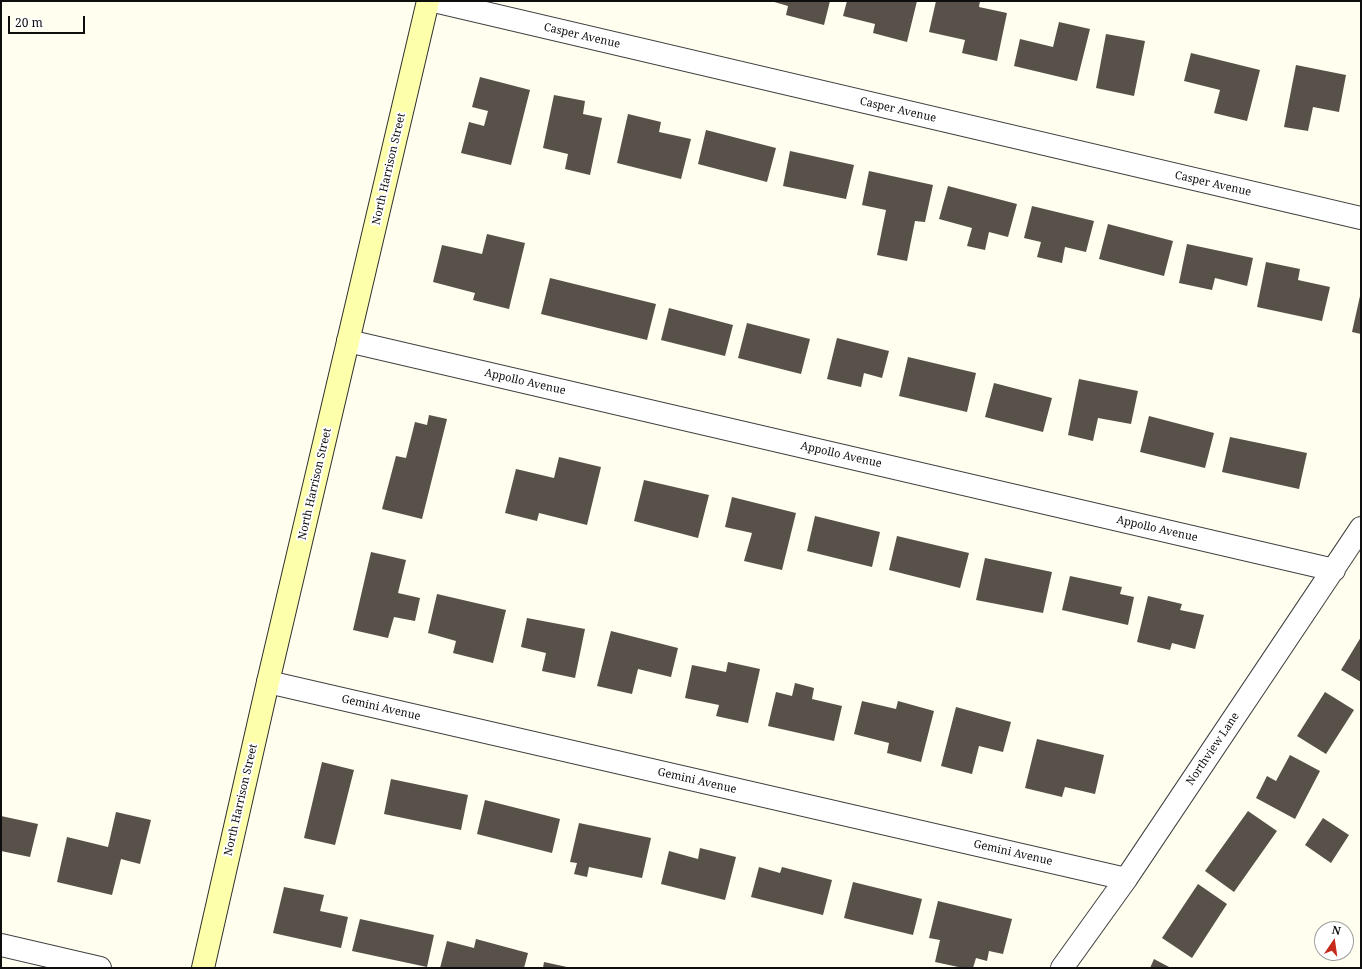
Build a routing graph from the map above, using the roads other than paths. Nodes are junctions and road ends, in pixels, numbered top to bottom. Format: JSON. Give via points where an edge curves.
{"nodes":[{"id":1,"x":428,"y":1,"type":"edge"},
{"id":2,"x":434,"y":1,"type":"edge"},
{"id":3,"x":1361,"y":218,"type":"edge"},
{"id":4,"x":348,"y":341,"type":"junction"},
{"id":5,"x":1361,"y":528,"type":"edge"},
{"id":6,"x":1334,"y":570,"type":"junction"},
{"id":7,"x":268,"y":682,"type":"junction"},
{"id":8,"x":1126,"y":879,"type":"junction"},
{"id":9,"x":1,"y":945,"type":"edge"},
{"id":10,"x":100,"y":968,"type":"edge"},
{"id":11,"x":203,"y":968,"type":"edge"},
{"id":12,"x":1062,"y":968,"type":"edge"}],
"edges":[{"from":1,"to":4,"type":"street","name":"North Harrison Street"},
{"from":2,"to":3,"type":"street","name":"Casper Avenue"},
{"from":4,"to":6,"type":"street","name":"Appollo Avenue"},
{"from":4,"to":7,"type":"street","name":"North Harrison Street"},
{"from":5,"to":6,"type":"street","name":"Northview Lane"},
{"from":6,"to":8,"type":"street","name":"Northview Lane"},
{"from":7,"to":8,"type":"street","name":"Gemini Avenue"},
{"from":7,"to":11,"type":"street","name":"North Harrison Street"},
{"from":8,"to":12,"type":"street","name":"Northview Lane"},
{"from":9,"to":10,"type":"street"}]}
